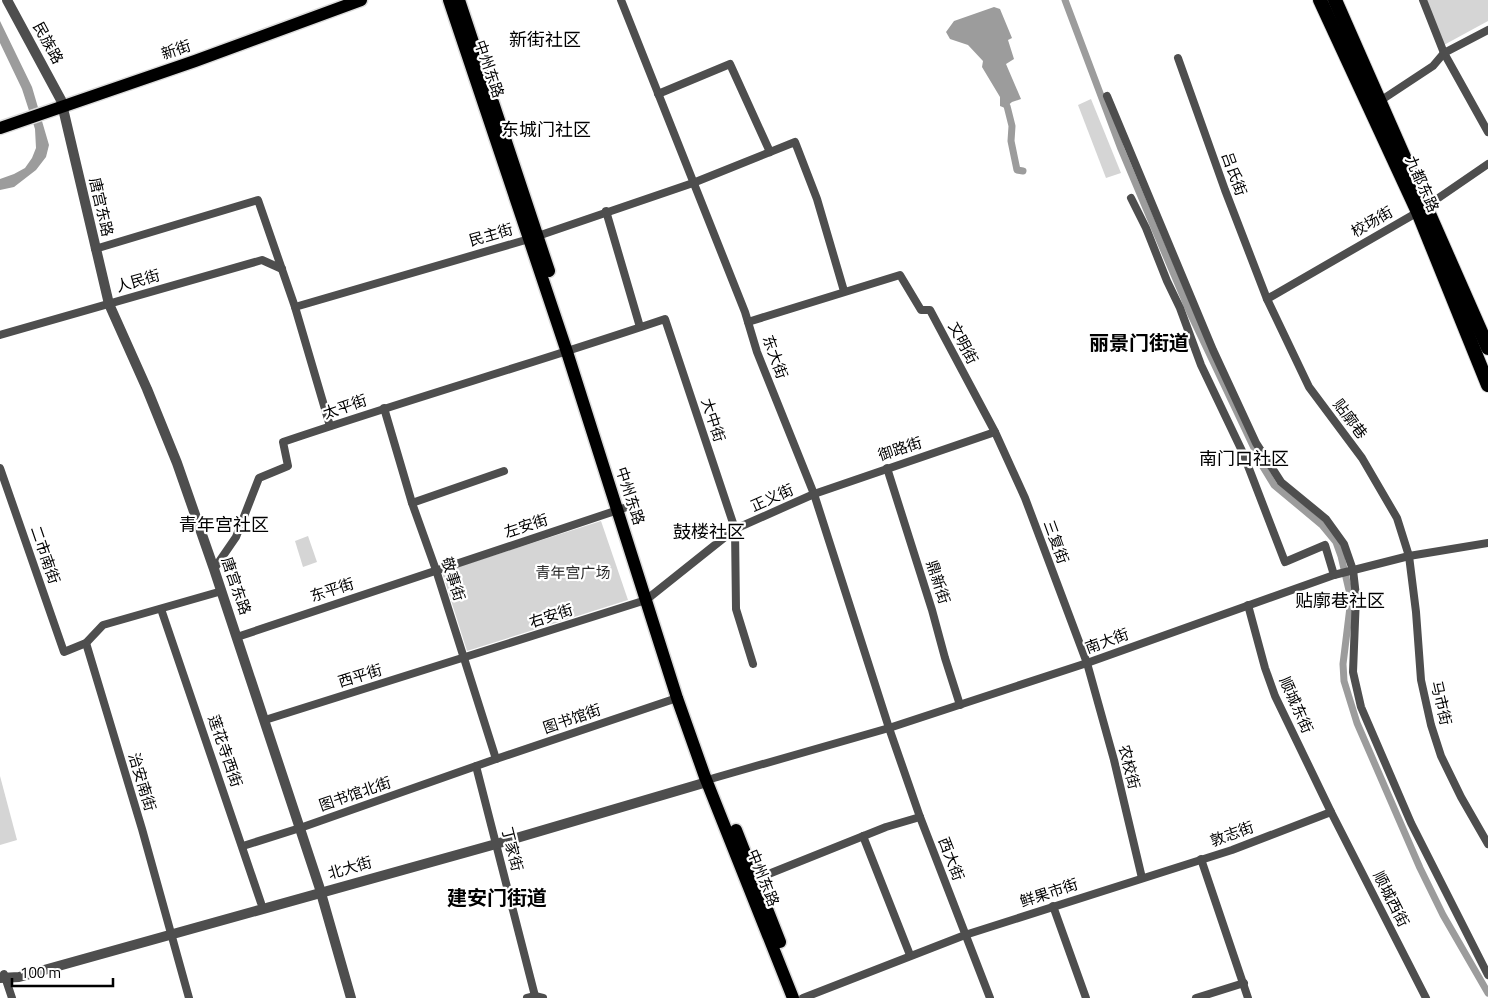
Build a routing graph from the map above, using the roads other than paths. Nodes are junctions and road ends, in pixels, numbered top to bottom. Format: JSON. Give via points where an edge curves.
{"nodes":[{"id":1,"x":7,"y":0,"type":"edge"},
{"id":2,"x":341,"y":0,"type":"edge"},
{"id":3,"x":361,"y":0,"type":"edge"},
{"id":4,"x":449,"y":0,"type":"edge"},
{"id":5,"x":459,"y":0,"type":"edge"},
{"id":6,"x":621,"y":0,"type":"edge"},
{"id":7,"x":1320,"y":0,"type":"edge"},
{"id":8,"x":1335,"y":0,"type":"edge"},
{"id":9,"x":1423,"y":0,"type":"edge"},
{"id":10,"x":1488,"y":30,"type":"edge"},
{"id":11,"x":1444,"y":53,"type":"junction"},
{"id":12,"x":1178,"y":58,"type":"dead end"},
{"id":13,"x":658,"y":94,"type":"junction"},
{"id":14,"x":1107,"y":96,"type":"dead end"},
{"id":15,"x":1380,"y":101,"type":"junction"},
{"id":16,"x":62,"y":103,"type":"junction"},
{"id":17,"x":22,"y":117,"type":"junction"},
{"id":18,"x":0,"y":121,"type":"edge"},
{"id":19,"x":0,"y":128,"type":"edge"},
{"id":20,"x":1488,"y":132,"type":"edge"},
{"id":21,"x":770,"y":152,"type":"junction"},
{"id":22,"x":1488,"y":164,"type":"edge"},
{"id":23,"x":693,"y":183,"type":"junction"},
{"id":24,"x":1131,"y":198,"type":"dead end"},
{"id":25,"x":1422,"y":209,"type":"junction"},
{"id":26,"x":606,"y":211,"type":"junction"},
{"id":27,"x":533,"y":237,"type":"junction"},
{"id":28,"x":95,"y":249,"type":"junction"},
{"id":29,"x":282,"y":269,"type":"junction"},
{"id":30,"x":844,"y":291,"type":"junction"},
{"id":31,"x":1267,"y":299,"type":"junction"},
{"id":32,"x":109,"y":304,"type":"junction"},
{"id":33,"x":295,"y":307,"type":"junction"},
{"id":34,"x":666,"y":319,"type":"joint"},
{"id":35,"x":748,"y":322,"type":"junction"},
{"id":36,"x":640,"y":328,"type":"junction"},
{"id":37,"x":0,"y":335,"type":"edge"},
{"id":38,"x":1488,"y":348,"type":"edge"},
{"id":39,"x":571,"y":351,"type":"junction"},
{"id":40,"x":1488,"y":385,"type":"edge"},
{"id":41,"x":384,"y":408,"type":"junction"},
{"id":42,"x":330,"y":426,"type":"junction"},
{"id":43,"x":995,"y":432,"type":"junction"},
{"id":44,"x":0,"y":468,"type":"edge"},
{"id":45,"x":887,"y":468,"type":"junction"},
{"id":46,"x":504,"y":471,"type":"dead end"},
{"id":47,"x":814,"y":494,"type":"junction"},
{"id":48,"x":412,"y":503,"type":"junction"},
{"id":49,"x":621,"y":509,"type":"junction"},
{"id":50,"x":734,"y":526,"type":"junction"},
{"id":51,"x":1488,"y":543,"type":"edge"},
{"id":52,"x":1409,"y":556,"type":"junction"},
{"id":53,"x":214,"y":569,"type":"junction"},
{"id":54,"x":436,"y":570,"type":"junction"},
{"id":55,"x":1353,"y":570,"type":"junction"},
{"id":56,"x":1334,"y":575,"type":"junction"},
{"id":57,"x":222,"y":591,"type":"junction"},
{"id":58,"x":649,"y":598,"type":"junction"},
{"id":59,"x":1248,"y":606,"type":"junction"},
{"id":60,"x":161,"y":609,"type":"junction"},
{"id":61,"x":237,"y":637,"type":"junction"},
{"id":62,"x":86,"y":643,"type":"junction"},
{"id":63,"x":463,"y":658,"type":"junction"},
{"id":64,"x":1087,"y":663,"type":"junction"},
{"id":65,"x":753,"y":664,"type":"dead end"},
{"id":66,"x":677,"y":698,"type":"junction"},
{"id":67,"x":960,"y":705,"type":"junction"},
{"id":68,"x":265,"y":720,"type":"junction"},
{"id":69,"x":889,"y":728,"type":"junction"},
{"id":70,"x":496,"y":759,"type":"junction"},
{"id":71,"x":476,"y":766,"type":"junction"},
{"id":72,"x":709,"y":779,"type":"junction"},
{"id":73,"x":1331,"y":812,"type":"junction"},
{"id":74,"x":920,"y":817,"type":"junction"},
{"id":75,"x":300,"y":828,"type":"junction"},
{"id":76,"x":864,"y":836,"type":"junction"},
{"id":77,"x":495,"y":841,"type":"junction"},
{"id":78,"x":1488,"y":844,"type":"edge"},
{"id":79,"x":243,"y":846,"type":"junction"},
{"id":80,"x":1201,"y":859,"type":"junction"},
{"id":81,"x":1142,"y":878,"type":"junction"},
{"id":82,"x":756,"y":879,"type":"junction"},
{"id":83,"x":320,"y":889,"type":"junction"},
{"id":84,"x":261,"y":903,"type":"junction"},
{"id":85,"x":1053,"y":906,"type":"junction"},
{"id":86,"x":170,"y":931,"type":"junction"},
{"id":87,"x":965,"y":935,"type":"junction"},
{"id":88,"x":910,"y":955,"type":"junction"},
{"id":89,"x":1488,"y":975,"type":"edge"},
{"id":90,"x":2,"y":976,"type":"edge"},
{"id":91,"x":1244,"y":983,"type":"junction"},
{"id":92,"x":535,"y":997,"type":"edge"},
{"id":93,"x":12,"y":998,"type":"edge"},
{"id":94,"x":189,"y":998,"type":"edge"},
{"id":95,"x":351,"y":998,"type":"edge"},
{"id":96,"x":793,"y":998,"type":"edge"},
{"id":97,"x":802,"y":998,"type":"edge"},
{"id":98,"x":990,"y":998,"type":"edge"},
{"id":99,"x":1086,"y":998,"type":"edge"},
{"id":100,"x":1196,"y":998,"type":"edge"},
{"id":101,"x":1248,"y":998,"type":"edge"},
{"id":102,"x":1426,"y":998,"type":"edge"}],
"edges":[{"from":1,"to":16,"type":"street","name":"民族路"},
{"from":2,"to":16,"type":"main road","name":"新街"},
{"from":3,"to":16,"type":"main road","name":"新街","via":[[195,61]]},
{"from":4,"to":27,"type":"main road","name":"中州东路"},
{"from":5,"to":27,"type":"main road","name":"中州东路"},
{"from":6,"to":13,"type":"street","name":"东大街"},
{"from":7,"to":25,"type":"highway","name":"九都东路"},
{"from":8,"to":15,"type":"highway","name":"九都东路"},
{"from":9,"to":11,"type":"street"},
{"from":10,"to":11,"type":"street"},
{"from":11,"to":15,"type":"street","via":[[1433,66]]},
{"from":11,"to":20,"type":"street"},
{"from":12,"to":31,"type":"street","name":"吕氏街"},
{"from":13,"to":21,"type":"street","via":[[730,64]]},
{"from":13,"to":23,"type":"street","name":"东大街"},
{"from":14,"to":55,"type":"street","via":[[1213,350],[1256,443],[1281,482],[1326,519],[1344,544]]},
{"from":15,"to":25,"type":"highway","name":"九都东路"},
{"from":16,"to":17,"type":"main road","name":"新街"},
{"from":16,"to":28,"type":"street","name":"唐宫东路"},
{"from":17,"to":18,"type":"main road","name":"新街"},
{"from":17,"to":19,"type":"main road","name":"新街"},
{"from":21,"to":23,"type":"street","name":"民主街"},
{"from":21,"to":30,"type":"street","name":"民主街","via":[[795,142],[817,199]]},
{"from":22,"to":25,"type":"street","name":"校场街"},
{"from":23,"to":26,"type":"street","name":"民主街"},
{"from":23,"to":35,"type":"street","name":"东大街"},
{"from":24,"to":56,"type":"street","via":[[1180,308],[1201,365],[1243,453],[1285,562],[1325,545]]},
{"from":25,"to":31,"type":"street","name":"校场街"},
{"from":25,"to":38,"type":"highway","name":"九都东路"},
{"from":25,"to":40,"type":"highway","name":"九都东路"},
{"from":26,"to":27,"type":"street","name":"民主街"},
{"from":26,"to":36,"type":"street"},
{"from":27,"to":33,"type":"street","name":"民主街"},
{"from":27,"to":39,"type":"main road","name":"中州东路"},
{"from":28,"to":29,"type":"street","via":[[258,200]]},
{"from":28,"to":32,"type":"street","name":"唐宫东路"},
{"from":29,"to":32,"type":"street","name":"人民街","via":[[262,260]]},
{"from":29,"to":33,"type":"street"},
{"from":30,"to":35,"type":"street"},
{"from":30,"to":43,"type":"street","name":"文明街","via":[[900,275],[921,310],[930,310]]},
{"from":31,"to":52,"type":"street","name":"贴廓巷","via":[[1309,387],[1362,458],[1397,518]]},
{"from":32,"to":37,"type":"street","name":"人民街"},
{"from":32,"to":53,"type":"street","name":"唐宫东路","via":[[177,463]]},
{"from":33,"to":42,"type":"street"},
{"from":34,"to":36,"type":"street","name":"太平街"},
{"from":34,"to":50,"type":"street","name":"大中街"},
{"from":35,"to":47,"type":"street","name":"东大街"},
{"from":36,"to":39,"type":"street","name":"太平街"},
{"from":39,"to":41,"type":"street","name":"太平街"},
{"from":39,"to":49,"type":"main road","name":"中州东路"},
{"from":41,"to":42,"type":"street","name":"太平街"},
{"from":41,"to":48,"type":"street","name":"敬事街"},
{"from":42,"to":53,"type":"street","name":"太平街","via":[[282,442],[288,466],[259,478],[236,537]]},
{"from":43,"to":45,"type":"street","name":"御路街"},
{"from":43,"to":64,"type":"street","name":"三复街","via":[[1026,498]]},
{"from":44,"to":62,"type":"street","name":"二市南街","via":[[64,652]]},
{"from":45,"to":47,"type":"street","name":"御路街"},
{"from":45,"to":67,"type":"street","name":"鼎新街"},
{"from":46,"to":48,"type":"street"},
{"from":47,"to":50,"type":"street","name":"正义街"},
{"from":47,"to":69,"type":"street","name":"东大街"},
{"from":48,"to":54,"type":"street","name":"敬事街"},
{"from":49,"to":54,"type":"street","name":"左安街"},
{"from":49,"to":58,"type":"main road","name":"中州东路"},
{"from":50,"to":58,"type":"street","name":"正义街"},
{"from":50,"to":65,"type":"street","name":"大中街","via":[[736,610]]},
{"from":51,"to":52,"type":"street","name":"南大街"},
{"from":52,"to":55,"type":"street","name":"南大街"},
{"from":52,"to":78,"type":"street","name":"马市街","via":[[1421,680],[1432,725],[1441,756]]},
{"from":53,"to":57,"type":"street","name":"唐宫东路"},
{"from":54,"to":61,"type":"street","name":"东平街"},
{"from":54,"to":63,"type":"street","name":"敬事街"},
{"from":55,"to":56,"type":"street","name":"南大街"},
{"from":55,"to":89,"type":"street","via":[[1356,596],[1353,672],[1361,707],[1411,823]]},
{"from":56,"to":59,"type":"street","name":"南大街"},
{"from":57,"to":60,"type":"street"},
{"from":57,"to":61,"type":"street","name":"唐宫东路"},
{"from":58,"to":63,"type":"street","name":"右安街"},
{"from":58,"to":66,"type":"main road","name":"中州东路"},
{"from":58,"to":72,"type":"main road","name":"中州东路"},
{"from":59,"to":64,"type":"street","name":"南大街"},
{"from":59,"to":73,"type":"street","name":"顺城东街","via":[[1275,696]]},
{"from":60,"to":62,"type":"street","via":[[103,624]]},
{"from":60,"to":79,"type":"street","name":"莲花寺西街"},
{"from":61,"to":68,"type":"street","name":"唐宫东路"},
{"from":62,"to":86,"type":"street","name":"治安南街"},
{"from":63,"to":68,"type":"street","name":"西平街"},
{"from":63,"to":70,"type":"street","name":"敬事街"},
{"from":64,"to":67,"type":"street","name":"南大街"},
{"from":64,"to":81,"type":"street","name":"农校街"},
{"from":66,"to":70,"type":"street","name":"图书馆街"},
{"from":66,"to":72,"type":"main road","name":"中州东路"},
{"from":67,"to":69,"type":"street","name":"南大街"},
{"from":68,"to":75,"type":"street","name":"唐宫东路"},
{"from":69,"to":72,"type":"street","name":"南大街"},
{"from":69,"to":74,"type":"street","name":"西大街"},
{"from":70,"to":71,"type":"street","name":"图书馆街"},
{"from":71,"to":75,"type":"street","name":"图书馆北街"},
{"from":71,"to":77,"type":"street","name":"丁家街"},
{"from":72,"to":77,"type":"street","name":"北大街"},
{"from":72,"to":82,"type":"main road","name":"中州东路"},
{"from":72,"to":96,"type":"main road","name":"中州东路"},
{"from":73,"to":80,"type":"street","name":"敦志街"},
{"from":73,"to":102,"type":"street","name":"顺城西街"},
{"from":74,"to":76,"type":"street"},
{"from":74,"to":87,"type":"street","name":"西大街"},
{"from":75,"to":79,"type":"street","name":"图书馆北街"},
{"from":75,"to":83,"type":"street","name":"唐宫东路"},
{"from":76,"to":82,"type":"street"},
{"from":76,"to":88,"type":"street"},
{"from":77,"to":83,"type":"street","name":"北大街"},
{"from":77,"to":92,"type":"street","name":"丁家街"},
{"from":79,"to":84,"type":"street","name":"莲花寺西街"},
{"from":80,"to":81,"type":"street","name":"敦志街"},
{"from":80,"to":91,"type":"street"},
{"from":81,"to":85,"type":"street","name":"鲜果市街"},
{"from":82,"to":97,"type":"main road","name":"中州东路"},
{"from":83,"to":84,"type":"street","name":"北大街"},
{"from":83,"to":86,"type":"street","name":"北大街"},
{"from":83,"to":95,"type":"street","name":"唐宫东路"},
{"from":84,"to":86,"type":"street","name":"北大街"},
{"from":85,"to":87,"type":"street","name":"鲜果市街"},
{"from":85,"to":99,"type":"street"},
{"from":86,"to":90,"type":"street","name":"北大街"},
{"from":86,"to":94,"type":"street","name":"治安南街"},
{"from":87,"to":88,"type":"street","name":"鲜果市街"},
{"from":87,"to":98,"type":"street","name":"西大街"},
{"from":88,"to":97,"type":"street","name":"鲜果市街"},
{"from":90,"to":93,"type":"street"},
{"from":91,"to":100,"type":"street"},
{"from":91,"to":101,"type":"street"}]}
